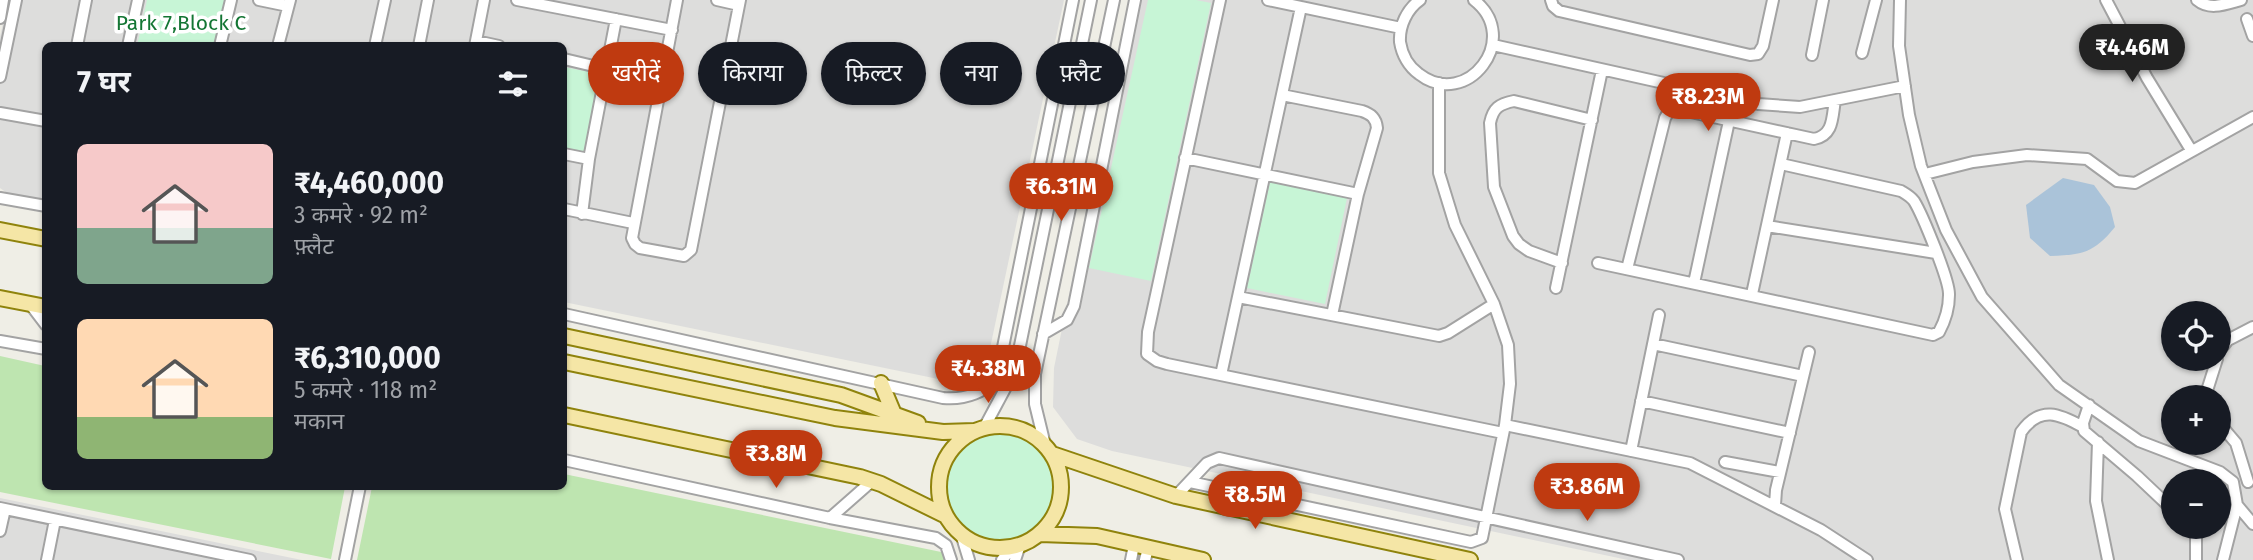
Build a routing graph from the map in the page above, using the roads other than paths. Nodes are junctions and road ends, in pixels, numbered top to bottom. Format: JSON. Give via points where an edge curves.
{"nodes":[{"id":1,"x":3,"y":0,"type":"edge"},
{"id":2,"x":16,"y":0,"type":"edge"},
{"id":3,"x":86,"y":0,"type":"edge"},
{"id":4,"x":138,"y":0,"type":"edge"},
{"id":5,"x":231,"y":0,"type":"edge"},
{"id":6,"x":259,"y":0,"type":"edge"},
{"id":7,"x":385,"y":0,"type":"edge"},
{"id":8,"x":428,"y":0,"type":"edge"},
{"id":9,"x":484,"y":0,"type":"edge"},
{"id":10,"x":517,"y":0,"type":"edge"},
{"id":11,"x":677,"y":0,"type":"edge"},
{"id":12,"x":717,"y":0,"type":"edge"},
{"id":13,"x":1073,"y":0,"type":"edge"},
{"id":14,"x":1091,"y":0,"type":"edge"},
{"id":15,"x":1114,"y":0,"type":"edge"},
{"id":16,"x":1135,"y":0,"type":"edge"},
{"id":17,"x":1220,"y":0,"type":"edge"},
{"id":18,"x":1268,"y":0,"type":"edge"},
{"id":19,"x":1420,"y":0,"type":"edge"},
{"id":20,"x":1474,"y":0,"type":"edge"},
{"id":21,"x":1551,"y":0,"type":"edge"},
{"id":22,"x":1773,"y":0,"type":"edge"},
{"id":23,"x":1823,"y":0,"type":"edge"},
{"id":24,"x":1876,"y":0,"type":"edge"},
{"id":25,"x":1900,"y":0,"type":"edge"},
{"id":26,"x":2106,"y":0,"type":"edge"},
{"id":27,"x":2197,"y":0,"type":"edge"},
{"id":28,"x":2241,"y":0,"type":"edge"},
{"id":29,"x":289,"y":3,"type":"edge"},
{"id":30,"x":740,"y":3,"type":"edge"},
{"id":31,"x":1301,"y":7,"type":"junction"},
{"id":32,"x":0,"y":18,"type":"edge"},
{"id":33,"x":616,"y":19,"type":"junction"},
{"id":34,"x":2247,"y":19,"type":"dead end"},
{"id":35,"x":1401,"y":28,"type":"junction"},
{"id":36,"x":671,"y":30,"type":"junction"},
{"id":37,"x":2253,"y":36,"type":"edge"},
{"id":38,"x":78,"y":42,"type":"edge"},
{"id":39,"x":129,"y":42,"type":"edge"},
{"id":40,"x":221,"y":42,"type":"edge"},
{"id":41,"x":279,"y":42,"type":"edge"},
{"id":42,"x":376,"y":42,"type":"edge"},
{"id":43,"x":420,"y":42,"type":"edge"},
{"id":44,"x":475,"y":42,"type":"edge"},
{"id":45,"x":611,"y":42,"type":"edge"},
{"id":46,"x":1493,"y":45,"type":"junction"},
{"id":47,"x":1862,"y":52,"type":"dead end"},
{"id":48,"x":1812,"y":55,"type":"dead end"},
{"id":49,"x":567,"y":60,"type":"edge"},
{"id":50,"x":588,"y":65,"type":"edge"},
{"id":51,"x":1602,"y":70,"type":"junction"},
{"id":52,"x":0,"y":77,"type":"edge"},
{"id":53,"x":1439,"y":83,"type":"junction"},
{"id":54,"x":1905,"y":86,"type":"junction"},
{"id":55,"x":1282,"y":95,"type":"junction"},
{"id":56,"x":1835,"y":100,"type":"junction"},
{"id":57,"x":599,"y":105,"type":"edge"},
{"id":58,"x":0,"y":113,"type":"edge"},
{"id":59,"x":2253,"y":117,"type":"edge"},
{"id":60,"x":42,"y":120,"type":"edge"},
{"id":61,"x":1592,"y":120,"type":"junction"},
{"id":62,"x":1729,"y":121,"type":"junction"},
{"id":63,"x":1787,"y":134,"type":"junction"},
{"id":64,"x":2191,"y":150,"type":"junction"},
{"id":65,"x":567,"y":155,"type":"edge"},
{"id":66,"x":1185,"y":158,"type":"junction"},
{"id":67,"x":589,"y":159,"type":"junction"},
{"id":68,"x":1781,"y":164,"type":"junction"},
{"id":69,"x":1265,"y":174,"type":"junction"},
{"id":70,"x":1925,"y":174,"type":"junction"},
{"id":71,"x":1358,"y":194,"type":"junction"},
{"id":72,"x":0,"y":198,"type":"edge"},
{"id":73,"x":42,"y":205,"type":"edge"},
{"id":74,"x":567,"y":210,"type":"edge"},
{"id":75,"x":582,"y":214,"type":"junction"},
{"id":76,"x":634,"y":223,"type":"junction"},
{"id":77,"x":1767,"y":226,"type":"junction"},
{"id":78,"x":0,"y":230,"type":"edge"},
{"id":79,"x":42,"y":237,"type":"edge"},
{"id":80,"x":1936,"y":253,"type":"junction"},
{"id":81,"x":1562,"y":263,"type":"junction"},
{"id":82,"x":1598,"y":263,"type":"dead end"},
{"id":83,"x":1627,"y":269,"type":"junction"},
{"id":84,"x":1694,"y":282,"type":"junction"},
{"id":85,"x":1556,"y":288,"type":"dead end"},
{"id":86,"x":1752,"y":294,"type":"junction"},
{"id":87,"x":1238,"y":297,"type":"junction"},
{"id":88,"x":0,"y":298,"type":"edge"},
{"id":89,"x":1012,"y":301,"type":"junction"},
{"id":90,"x":30,"y":304,"type":"junction"},
{"id":91,"x":1494,"y":304,"type":"junction"},
{"id":92,"x":42,"y":306,"type":"edge"},
{"id":93,"x":567,"y":315,"type":"edge"},
{"id":94,"x":1332,"y":315,"type":"junction"},
{"id":95,"x":1659,"y":315,"type":"dead end"},
{"id":96,"x":1027,"y":318,"type":"junction"},
{"id":97,"x":42,"y":320,"type":"edge"},
{"id":98,"x":2253,"y":327,"type":"edge"},
{"id":99,"x":1043,"y":334,"type":"junction"},
{"id":100,"x":567,"y":337,"type":"edge"},
{"id":101,"x":2231,"y":338,"type":"edge"},
{"id":102,"x":0,"y":341,"type":"edge"},
{"id":103,"x":1653,"y":344,"type":"junction"},
{"id":104,"x":42,"y":348,"type":"edge"},
{"id":105,"x":1809,"y":352,"type":"dead end"},
{"id":106,"x":567,"y":363,"type":"edge"},
{"id":107,"x":1221,"y":375,"type":"junction"},
{"id":108,"x":1803,"y":376,"type":"junction"},
{"id":109,"x":881,"y":383,"type":"junction"},
{"id":110,"x":1641,"y":401,"type":"junction"},
{"id":111,"x":2088,"y":405,"type":"junction"},
{"id":112,"x":894,"y":414,"type":"junction"},
{"id":113,"x":567,"y":416,"type":"edge"},
{"id":114,"x":2083,"y":427,"type":"junction"},
{"id":115,"x":979,"y":429,"type":"junction"},
{"id":116,"x":1504,"y":429,"type":"junction"},
{"id":117,"x":943,"y":432,"type":"junction"},
{"id":118,"x":1790,"y":433,"type":"junction"},
{"id":119,"x":2231,"y":437,"type":"edge"},
{"id":120,"x":2098,"y":442,"type":"junction"},
{"id":121,"x":1049,"y":450,"type":"junction"},
{"id":122,"x":1631,"y":451,"type":"junction"},
{"id":123,"x":567,"y":461,"type":"edge"},
{"id":124,"x":1726,"y":462,"type":"dead end"},
{"id":125,"x":1780,"y":472,"type":"junction"},
{"id":126,"x":872,"y":481,"type":"junction"},
{"id":127,"x":2251,"y":481,"type":"edge"},
{"id":128,"x":1190,"y":482,"type":"junction"},
{"id":129,"x":359,"y":490,"type":"edge"},
{"id":130,"x":2236,"y":490,"type":"junction"},
{"id":131,"x":1176,"y":496,"type":"junction"},
{"id":132,"x":2161,"y":499,"type":"edge"},
{"id":133,"x":1775,"y":505,"type":"junction"},
{"id":134,"x":2237,"y":505,"type":"junction"},
{"id":135,"x":2,"y":509,"type":"edge"},
{"id":136,"x":944,"y":515,"type":"junction"},
{"id":137,"x":1487,"y":517,"type":"junction"},
{"id":138,"x":830,"y":518,"type":"junction"},
{"id":139,"x":55,"y":520,"type":"junction"},
{"id":140,"x":2253,"y":524,"type":"edge"},
{"id":141,"x":0,"y":531,"type":"edge"},
{"id":142,"x":1040,"y":534,"type":"junction"},
{"id":143,"x":962,"y":537,"type":"junction"},
{"id":144,"x":2196,"y":539,"type":"edge"},
{"id":145,"x":1016,"y":551,"type":"edge"},
{"id":146,"x":1151,"y":553,"type":"edge"},
{"id":147,"x":47,"y":560,"type":"edge"},
{"id":148,"x":249,"y":560,"type":"edge"},
{"id":149,"x":345,"y":560,"type":"edge"},
{"id":150,"x":951,"y":560,"type":"edge"},
{"id":151,"x":969,"y":560,"type":"edge"},
{"id":152,"x":1002,"y":560,"type":"edge"},
{"id":153,"x":1131,"y":560,"type":"edge"},
{"id":154,"x":1203,"y":560,"type":"edge"},
{"id":155,"x":1470,"y":560,"type":"edge"},
{"id":156,"x":1678,"y":560,"type":"edge"},
{"id":157,"x":1867,"y":560,"type":"edge"},
{"id":158,"x":2017,"y":560,"type":"edge"},
{"id":159,"x":2108,"y":560,"type":"edge"},
{"id":160,"x":2196,"y":560,"type":"edge"},
{"id":161,"x":2223,"y":560,"type":"edge"}],
"edges":[{"from":1,"to":32,"type":"street"},
{"from":2,"to":52,"type":"street"},
{"from":3,"to":38,"type":"street"},
{"from":4,"to":39,"type":"street"},
{"from":5,"to":40,"type":"street"},
{"from":6,"to":29,"type":"street"},
{"from":7,"to":42,"type":"street"},
{"from":8,"to":43,"type":"street"},
{"from":9,"to":44,"type":"street"},
{"from":10,"to":33,"type":"street"},
{"from":11,"to":36,"type":"street"},
{"from":12,"to":30,"type":"street"},
{"from":13,"to":89,"type":"street"},
{"from":14,"to":96,"type":"street"},
{"from":15,"to":99,"type":"street"},
{"from":16,"to":99,"type":"street","via":[[1074,306],[1067,320]]},
{"from":17,"to":66,"type":"street"},
{"from":18,"to":31,"type":"street"},
{"from":19,"to":35,"type":"street","via":[[1406,14]]},
{"from":20,"to":46,"type":"street","via":[[1489,17]]},
{"from":21,"to":22,"type":"street","via":[[1559,11],[1750,55],[1758,54],[1763,46]]},
{"from":23,"to":48,"type":"street"},
{"from":24,"to":47,"type":"street"},
{"from":25,"to":54,"type":"street","via":[[1899,46]]},
{"from":26,"to":64,"type":"street"},
{"from":27,"to":28,"type":"street","via":[[2213,7]]},
{"from":29,"to":41,"type":"street"},
{"from":30,"to":76,"type":"street","via":[[691,250],[684,256],[640,248],[632,238]]},
{"from":31,"to":35,"type":"street"},
{"from":31,"to":55,"type":"street"},
{"from":33,"to":36,"type":"street"},
{"from":33,"to":45,"type":"street"},
{"from":34,"to":37,"type":"street"},
{"from":35,"to":53,"type":"street","via":[[1400,43],[1408,63],[1424,78]]},
{"from":36,"to":76,"type":"street"},
{"from":46,"to":51,"type":"street"},
{"from":46,"to":53,"type":"street","via":[[1479,71],[1453,84]]},
{"from":49,"to":50,"type":"street"},
{"from":51,"to":56,"type":"street","via":[[1758,104],[1800,107]]},
{"from":51,"to":61,"type":"street"},
{"from":53,"to":91,"type":"street","via":[[1439,173],[1455,225]]},
{"from":54,"to":56,"type":"street"},
{"from":54,"to":70,"type":"street"},
{"from":55,"to":69,"type":"street"},
{"from":55,"to":71,"type":"street","via":[[1373,117],[1377,128]]},
{"from":56,"to":63,"type":"street","via":[[1829,132],[1823,137]]},
{"from":57,"to":67,"type":"street"},
{"from":58,"to":60,"type":"street"},
{"from":59,"to":64,"type":"street"},
{"from":61,"to":81,"type":"street"},
{"from":61,"to":81,"type":"street","via":[[1514,101],[1501,103],[1492,113],[1494,187],[1513,236],[1529,251]]},
{"from":62,"to":63,"type":"street"},
{"from":62,"to":83,"type":"street","via":[[1669,111]]},
{"from":62,"to":84,"type":"street"},
{"from":63,"to":68,"type":"street"},
{"from":64,"to":70,"type":"street","via":[[2135,183],[2117,181],[2087,159],[2027,155]]},
{"from":65,"to":67,"type":"street"},
{"from":66,"to":69,"type":"street"},
{"from":66,"to":107,"type":"street","via":[[1145,349],[1157,361]]},
{"from":67,"to":75,"type":"street"},
{"from":68,"to":77,"type":"street"},
{"from":68,"to":80,"type":"street","via":[[1910,196]]},
{"from":69,"to":71,"type":"street"},
{"from":69,"to":87,"type":"street"},
{"from":70,"to":111,"type":"street","via":[[1946,230],[1982,297],[2060,385]]},
{"from":71,"to":94,"type":"street"},
{"from":72,"to":73,"type":"street"},
{"from":74,"to":75,"type":"street"},
{"from":75,"to":76,"type":"street"},
{"from":77,"to":80,"type":"street"},
{"from":77,"to":86,"type":"street"},
{"from":78,"to":79,"type":"main road"},
{"from":80,"to":86,"type":"street","via":[[1950,292],[1944,323],[1933,335]]},
{"from":81,"to":85,"type":"street"},
{"from":82,"to":83,"type":"street"},
{"from":83,"to":84,"type":"street"},
{"from":84,"to":86,"type":"street"},
{"from":87,"to":94,"type":"street"},
{"from":87,"to":107,"type":"street"},
{"from":88,"to":90,"type":"main road"},
{"from":89,"to":96,"type":"street"},
{"from":89,"to":109,"type":"street","via":[[998,372],[985,389],[948,399]]},
{"from":90,"to":92,"type":"main road"},
{"from":90,"to":97,"type":"street"},
{"from":91,"to":94,"type":"street","via":[[1442,336]]},
{"from":91,"to":116,"type":"street","via":[[1508,345],[1510,384]]},
{"from":93,"to":109,"type":"street"},
{"from":95,"to":103,"type":"street"},
{"from":96,"to":115,"type":"street","via":[[1015,370]]},
{"from":98,"to":101,"type":"street"},
{"from":99,"to":121,"type":"street","via":[[1034,374],[1035,404]]},
{"from":100,"to":112,"type":"main road","via":[[841,395]]},
{"from":102,"to":104,"type":"street"},
{"from":103,"to":108,"type":"street"},
{"from":103,"to":110,"type":"street"},
{"from":105,"to":108,"type":"street"},
{"from":106,"to":117,"type":"main road","via":[[835,418]]},
{"from":107,"to":116,"type":"street"},
{"from":108,"to":118,"type":"street"},
{"from":109,"to":112,"type":"main road"},
{"from":110,"to":118,"type":"street"},
{"from":110,"to":122,"type":"street"},
{"from":111,"to":114,"type":"street"},
{"from":111,"to":130,"type":"street","via":[[2139,441],[2220,472]]},
{"from":112,"to":117,"type":"main road"},
{"from":113,"to":126,"type":"main road"},
{"from":114,"to":120,"type":"street"},
{"from":114,"to":158,"type":"street","via":[[2061,415],[2048,414],[2026,424],[2021,432],[2005,509]]},
{"from":115,"to":117,"type":"main road"},
{"from":115,"to":121,"type":"main road","via":[[1018,428]]},
{"from":115,"to":136,"type":"main road","via":[[956,444],[942,467],[938,484]]},
{"from":116,"to":122,"type":"street"},
{"from":116,"to":137,"type":"street"},
{"from":118,"to":125,"type":"street"},
{"from":119,"to":127,"type":"street"},
{"from":120,"to":132,"type":"street"},
{"from":120,"to":159,"type":"street","via":[[2096,501]]},
{"from":121,"to":131,"type":"main road"},
{"from":121,"to":142,"type":"main road","via":[[1062,484],[1058,508]]},
{"from":122,"to":133,"type":"street","via":[[1690,463]]},
{"from":123,"to":138,"type":"street"},
{"from":124,"to":125,"type":"street"},
{"from":125,"to":133,"type":"street"},
{"from":126,"to":136,"type":"main road"},
{"from":126,"to":138,"type":"street"},
{"from":127,"to":130,"type":"street"},
{"from":128,"to":131,"type":"street"},
{"from":128,"to":137,"type":"street","via":[[1219,458]]},
{"from":128,"to":137,"type":"street","via":[[1471,542],[1482,538]]},
{"from":129,"to":149,"type":"street"},
{"from":130,"to":134,"type":"street"},
{"from":131,"to":155,"type":"main road"},
{"from":133,"to":157,"type":"street"},
{"from":134,"to":140,"type":"street"},
{"from":134,"to":161,"type":"street"},
{"from":135,"to":139,"type":"street"},
{"from":135,"to":141,"type":"street"},
{"from":136,"to":143,"type":"main road"},
{"from":137,"to":156,"type":"street"},
{"from":138,"to":150,"type":"street","via":[[936,538],[946,545]]},
{"from":139,"to":147,"type":"street"},
{"from":139,"to":148,"type":"street"},
{"from":142,"to":145,"type":"main road"},
{"from":142,"to":146,"type":"main road","via":[[1097,536]]},
{"from":143,"to":145,"type":"main road","via":[[989,548]]},
{"from":143,"to":151,"type":"street"},
{"from":144,"to":160,"type":"street"},
{"from":145,"to":152,"type":"street"},
{"from":146,"to":153,"type":"street"},
{"from":146,"to":154,"type":"main road"}]}
